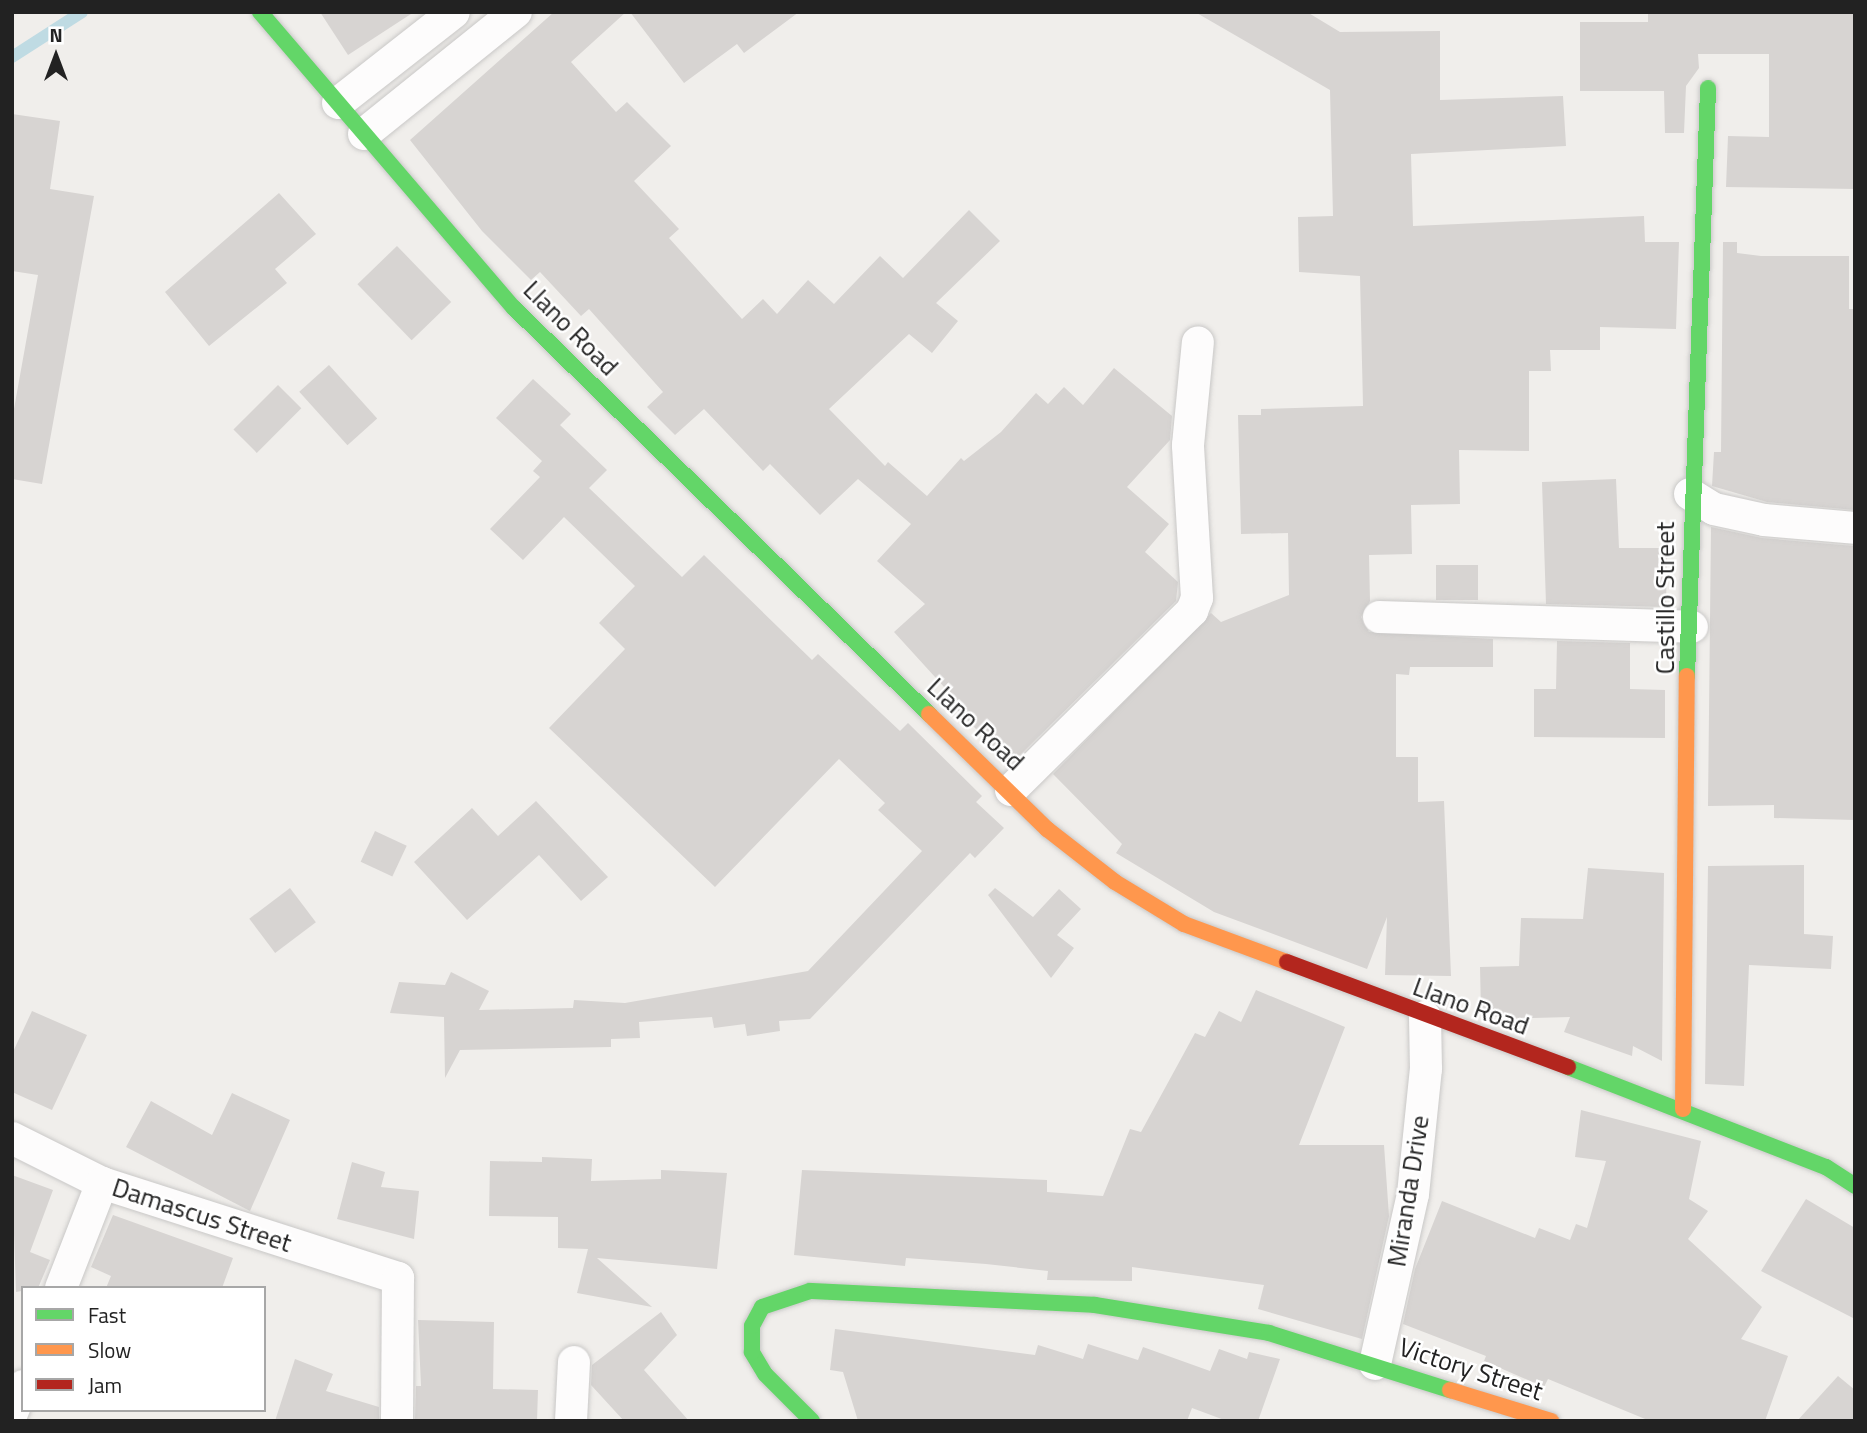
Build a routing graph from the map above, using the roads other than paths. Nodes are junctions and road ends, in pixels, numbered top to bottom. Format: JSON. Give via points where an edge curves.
{"nodes":[{"id":1,"x":260,"y":12,"type":"edge"},
{"id":2,"x":454,"y":12,"type":"edge"},
{"id":3,"x":516,"y":12,"type":"edge"},
{"id":4,"x":1708,"y":88,"type":"dead end"},
{"id":5,"x":338,"y":103,"type":"junction"},
{"id":6,"x":364,"y":134,"type":"junction"},
{"id":7,"x":1198,"y":342,"type":"dead end"},
{"id":8,"x":1690,"y":494,"type":"junction"},
{"id":9,"x":1855,"y":528,"type":"edge"},
{"id":10,"x":1379,"y":617,"type":"dead end"},
{"id":11,"x":1692,"y":627,"type":"junction"},
{"id":12,"x":1011,"y":790,"type":"junction"},
{"id":13,"x":1426,"y":1017,"type":"junction"},
{"id":14,"x":1683,"y":1109,"type":"junction"},
{"id":15,"x":12,"y":1138,"type":"edge"},
{"id":16,"x":102,"y":1183,"type":"junction"},
{"id":17,"x":1855,"y":1186,"type":"edge"},
{"id":18,"x":62,"y":1286,"type":"edge"},
{"id":19,"x":574,"y":1362,"type":"dead end"},
{"id":20,"x":1375,"y":1364,"type":"junction"},
{"id":21,"x":21,"y":1391,"type":"edge"},
{"id":22,"x":12,"y":1413,"type":"edge"},
{"id":23,"x":397,"y":1421,"type":"edge"},
{"id":24,"x":571,"y":1421,"type":"edge"},
{"id":25,"x":812,"y":1421,"type":"edge"},
{"id":26,"x":1551,"y":1421,"type":"edge"}],
"edges":[{"from":1,"to":5,"type":"main road","name":"Llano Road"},
{"from":2,"to":5,"type":"street"},
{"from":3,"to":6,"type":"street"},
{"from":4,"to":8,"type":"main road","name":"Castillo Street"},
{"from":5,"to":6,"type":"main road","name":"Llano Road"},
{"from":6,"to":12,"type":"main road","name":"Llano Road","via":[[514,308]]},
{"from":7,"to":12,"type":"street","via":[[1188,445],[1197,598],[1192,611]]},
{"from":8,"to":9,"type":"street","via":[[1714,509],[1764,520]]},
{"from":8,"to":11,"type":"main road","name":"Castillo Street"},
{"from":10,"to":11,"type":"street"},
{"from":11,"to":14,"type":"main road","name":"Castillo Street"},
{"from":12,"to":13,"type":"main road","name":"Llano Road","via":[[1046,829],[1105,875],[1184,924]]},
{"from":13,"to":14,"type":"main road","name":"Llano Road"},
{"from":13,"to":20,"type":"street","name":"Miranda Drive","via":[[1413,1194]]},
{"from":14,"to":17,"type":"main road","name":"Llano Road","via":[[1826,1167]]},
{"from":15,"to":16,"type":"street","name":"Damascus Street"},
{"from":16,"to":18,"type":"street"},
{"from":16,"to":23,"type":"street","name":"Damascus Street","via":[[398,1278]]},
{"from":19,"to":24,"type":"street"},
{"from":20,"to":25,"type":"main road","name":"Victory Street","via":[[1269,1333],[1095,1304],[810,1291],[762,1307],[752,1326],[752,1352],[765,1374]]},
{"from":20,"to":26,"type":"main road","name":"Victory Street"},
{"from":21,"to":22,"type":"street"}]}
